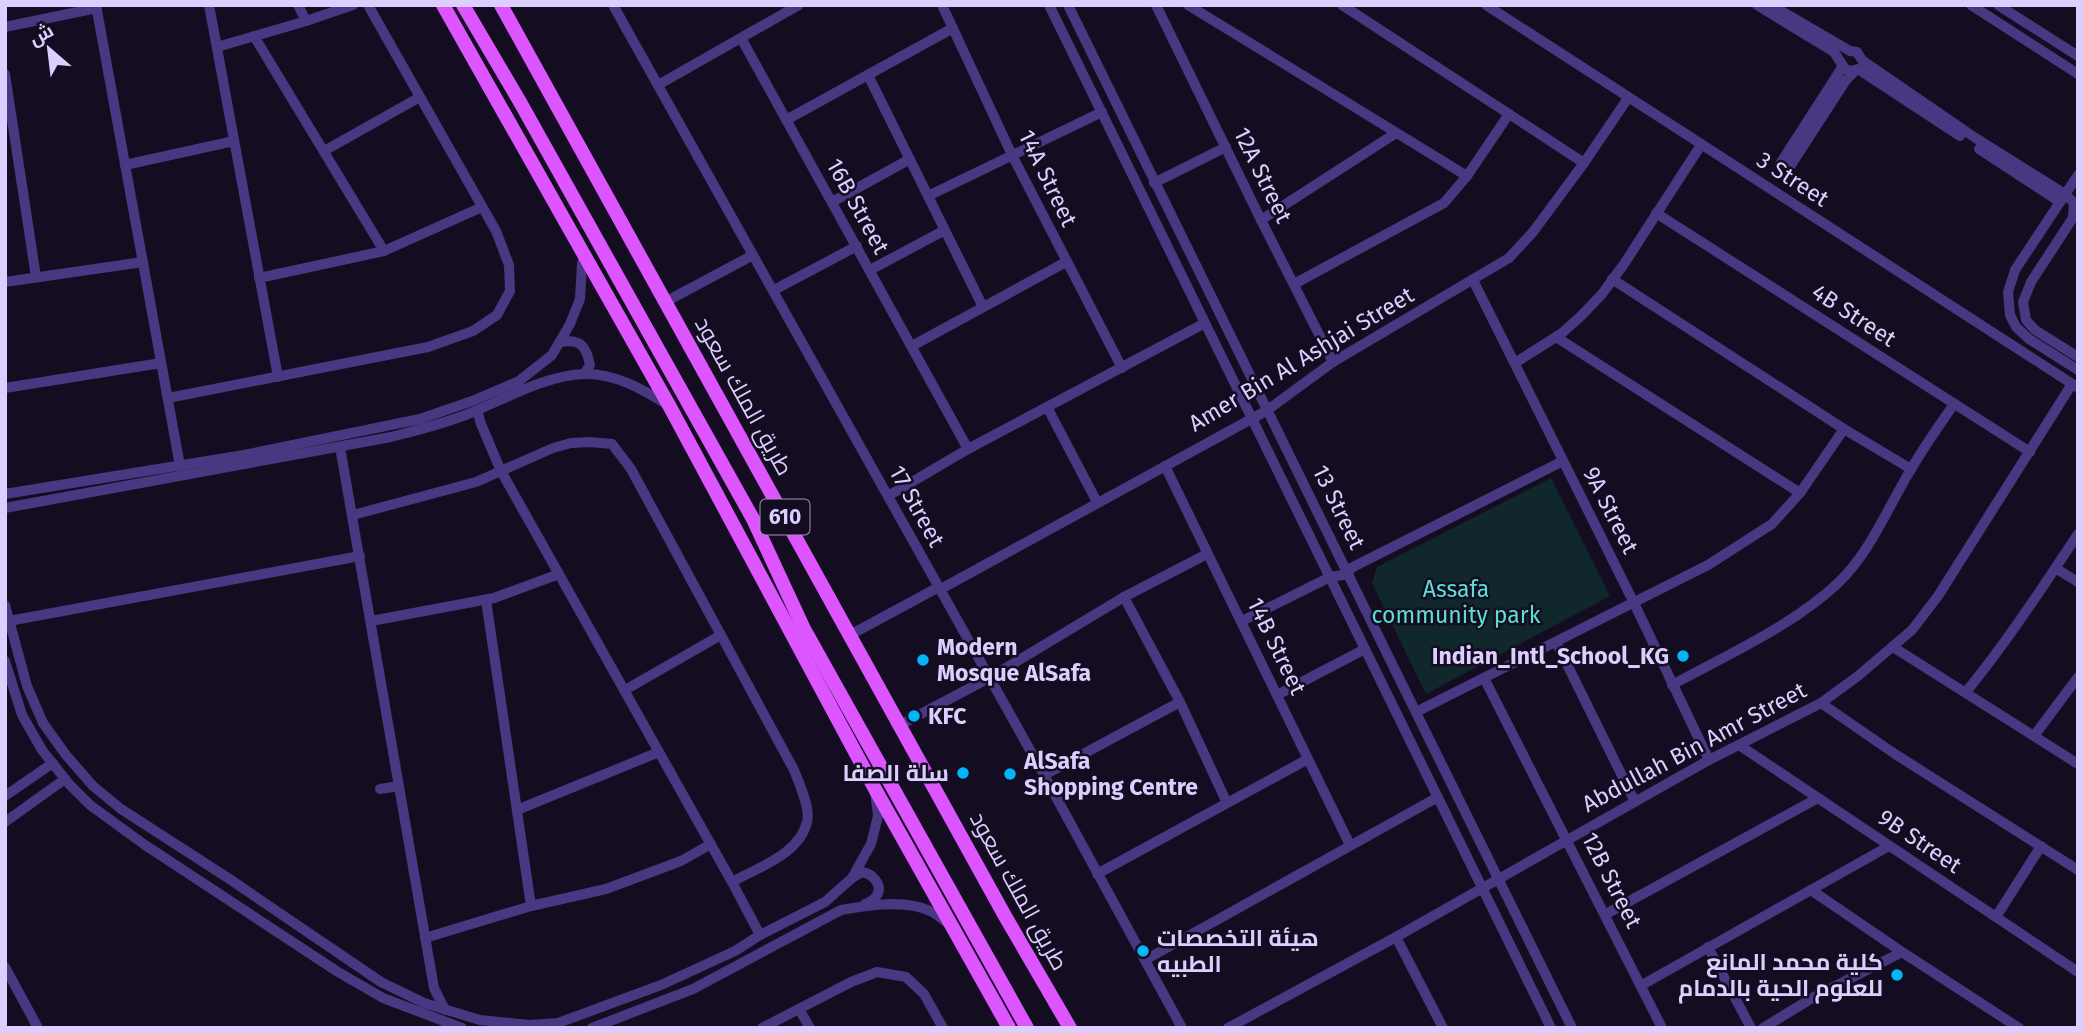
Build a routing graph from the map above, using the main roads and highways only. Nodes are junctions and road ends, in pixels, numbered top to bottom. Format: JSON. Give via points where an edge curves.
{"nodes":[{"id":1,"x":443,"y":5,"type":"edge"},
{"id":2,"x":463,"y":5,"type":"edge"},
{"id":3,"x":501,"y":5,"type":"edge"},
{"id":4,"x":1009,"y":1028,"type":"edge"},
{"id":5,"x":1027,"y":1028,"type":"edge"},
{"id":6,"x":1070,"y":1028,"type":"edge"}],
"edges":[{"from":1,"to":4,"type":"main road","via":[[670,407]]},
{"from":2,"to":5,"type":"main road","number":"610","via":[[753,519],[804,629]]},
{"from":3,"to":6,"type":"main road","name":"طريق الملك سعود","number":"610"}]}
